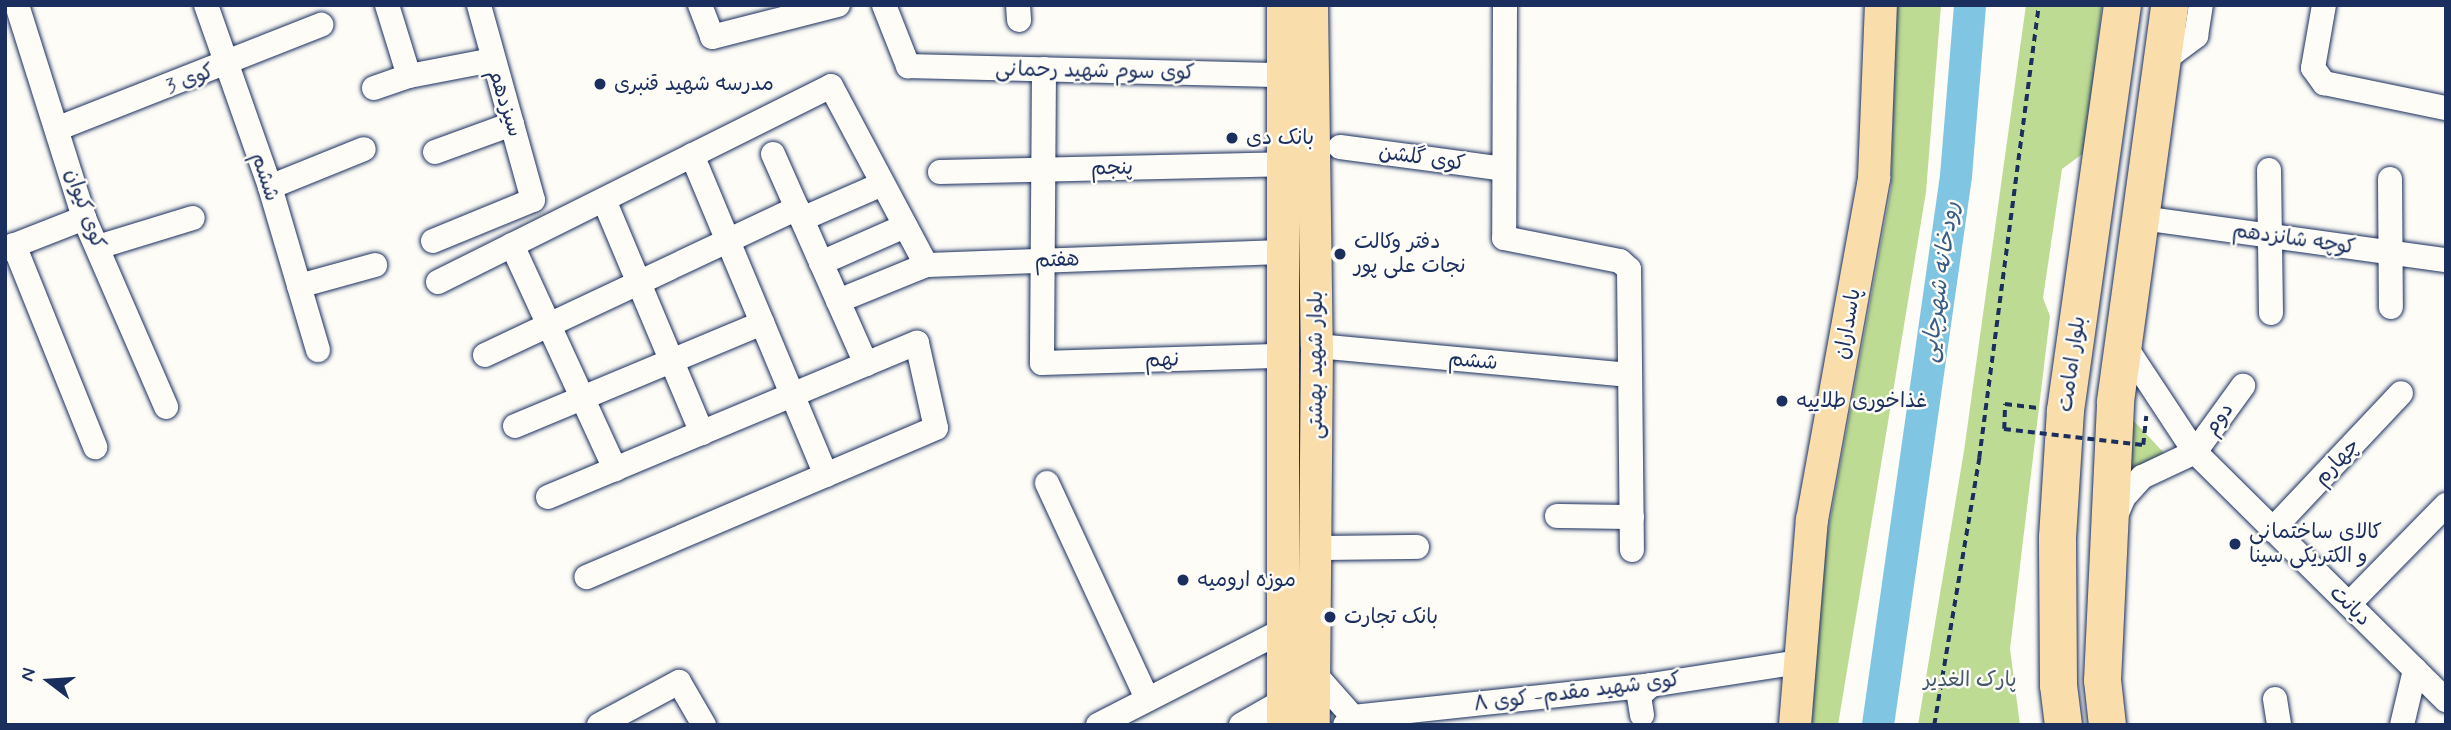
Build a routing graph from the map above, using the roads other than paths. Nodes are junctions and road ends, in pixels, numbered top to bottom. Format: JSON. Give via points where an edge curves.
{"nodes":[{"id":1,"x":18,"y":5,"type":"edge"},
{"id":2,"x":205,"y":5,"type":"edge"},
{"id":3,"x":387,"y":5,"type":"edge"},
{"id":4,"x":479,"y":5,"type":"edge"},
{"id":5,"x":700,"y":5,"type":"edge"},
{"id":6,"x":838,"y":5,"type":"edge"},
{"id":7,"x":884,"y":5,"type":"edge"},
{"id":8,"x":1283,"y":5,"type":"edge"},
{"id":9,"x":1312,"y":5,"type":"edge"},
{"id":10,"x":1505,"y":5,"type":"edge"},
{"id":11,"x":1881,"y":5,"type":"edge"},
{"id":12,"x":2122,"y":5,"type":"edge"},
{"id":13,"x":2169,"y":5,"type":"edge"},
{"id":14,"x":2201,"y":5,"type":"edge"},
{"id":15,"x":2324,"y":5,"type":"edge"},
{"id":16,"x":782,"y":12,"type":"edge"},
{"id":17,"x":321,"y":25,"type":"dead end"},
{"id":18,"x":492,"y":60,"type":"junction"},
{"id":19,"x":2161,"y":62,"type":"junction"},
{"id":20,"x":227,"y":65,"type":"junction"},
{"id":21,"x":1044,"y":69,"type":"junction"},
{"id":22,"x":1283,"y":75,"type":"junction"},
{"id":23,"x":409,"y":76,"type":"junction"},
{"id":24,"x":374,"y":88,"type":"dead end"},
{"id":25,"x":2446,"y":108,"type":"edge"},
{"id":26,"x":512,"y":124,"type":"junction"},
{"id":27,"x":59,"y":128,"type":"junction"},
{"id":28,"x":1340,"y":147,"type":"dead end"},
{"id":29,"x":364,"y":149,"type":"dead end"},
{"id":30,"x":435,"y":152,"type":"dead end"},
{"id":31,"x":773,"y":154,"type":"dead end"},
{"id":32,"x":692,"y":155,"type":"junction"},
{"id":33,"x":1283,"y":164,"type":"junction"},
{"id":34,"x":1504,"y":169,"type":"junction"},
{"id":35,"x":1043,"y":170,"type":"junction"},
{"id":36,"x":2269,"y":170,"type":"dead end"},
{"id":37,"x":940,"y":172,"type":"dead end"},
{"id":38,"x":2390,"y":180,"type":"dead end"},
{"id":39,"x":882,"y":184,"type":"junction"},
{"id":40,"x":270,"y":187,"type":"junction"},
{"id":41,"x":604,"y":200,"type":"junction"},
{"id":42,"x":799,"y":214,"type":"junction"},
{"id":43,"x":84,"y":218,"type":"junction"},
{"id":44,"x":192,"y":218,"type":"dead end"},
{"id":45,"x":2142,"y":218,"type":"junction"},
{"id":46,"x":905,"y":226,"type":"junction"},
{"id":47,"x":2270,"y":236,"type":"junction"},
{"id":48,"x":433,"y":241,"type":"dead end"},
{"id":49,"x":728,"y":241,"type":"junction"},
{"id":50,"x":512,"y":245,"type":"junction"},
{"id":51,"x":10,"y":247,"type":"edge"},
{"id":52,"x":98,"y":247,"type":"junction"},
{"id":53,"x":1283,"y":252,"type":"junction"},
{"id":54,"x":2390,"y":253,"type":"junction"},
{"id":55,"x":2446,"y":260,"type":"edge"},
{"id":56,"x":1042,"y":261,"type":"junction"},
{"id":57,"x":821,"y":262,"type":"junction"},
{"id":58,"x":375,"y":265,"type":"dead end"},
{"id":59,"x":926,"y":265,"type":"junction"},
{"id":60,"x":438,"y":282,"type":"dead end"},
{"id":61,"x":639,"y":283,"type":"junction"},
{"id":62,"x":299,"y":286,"type":"junction"},
{"id":63,"x":838,"y":301,"type":"junction"},
{"id":64,"x":2391,"y":307,"type":"dead end"},
{"id":65,"x":2271,"y":313,"type":"dead end"},
{"id":66,"x":762,"y":323,"type":"junction"},
{"id":67,"x":549,"y":325,"type":"junction"},
{"id":68,"x":2123,"y":342,"type":"junction"},
{"id":69,"x":1317,"y":346,"type":"junction"},
{"id":70,"x":318,"y":350,"type":"dead end"},
{"id":71,"x":485,"y":355,"type":"dead end"},
{"id":72,"x":1283,"y":356,"type":"junction"},
{"id":73,"x":671,"y":361,"type":"junction"},
{"id":74,"x":866,"y":364,"type":"junction"},
{"id":75,"x":1630,"y":375,"type":"junction"},
{"id":76,"x":2243,"y":386,"type":"dead end"},
{"id":77,"x":2401,"y":393,"type":"dead end"},
{"id":78,"x":792,"y":395,"type":"junction"},
{"id":79,"x":583,"y":398,"type":"junction"},
{"id":80,"x":166,"y":407,"type":"dead end"},
{"id":81,"x":515,"y":426,"type":"dead end"},
{"id":82,"x":702,"y":433,"type":"junction"},
{"id":83,"x":95,"y":447,"type":"dead end"},
{"id":84,"x":2195,"y":452,"type":"junction"},
{"id":85,"x":615,"y":469,"type":"junction"},
{"id":86,"x":826,"y":475,"type":"junction"},
{"id":87,"x":1047,"y":483,"type":"dead end"},
{"id":88,"x":548,"y":497,"type":"dead end"},
{"id":89,"x":2446,"y":505,"type":"edge"},
{"id":90,"x":1557,"y":516,"type":"dead end"},
{"id":91,"x":1632,"y":517,"type":"junction"},
{"id":92,"x":2272,"y":530,"type":"junction"},
{"id":93,"x":2107,"y":536,"type":"junction"},
{"id":94,"x":1416,"y":547,"type":"dead end"},
{"id":95,"x":1315,"y":548,"type":"junction"},
{"id":96,"x":1632,"y":550,"type":"dead end"},
{"id":97,"x":586,"y":577,"type":"dead end"},
{"id":98,"x":2350,"y":604,"type":"junction"},
{"id":99,"x":1282,"y":631,"type":"junction"},
{"id":100,"x":1800,"y":662,"type":"junction"},
{"id":101,"x":2415,"y":670,"type":"junction"},
{"id":102,"x":1313,"y":671,"type":"junction"},
{"id":103,"x":1651,"y":685,"type":"junction"},
{"id":104,"x":2057,"y":685,"type":"junction"},
{"id":105,"x":1147,"y":698,"type":"junction"},
{"id":106,"x":2274,"y":699,"type":"dead end"},
{"id":107,"x":2446,"y":699,"type":"edge"},
{"id":108,"x":1283,"y":713,"type":"edge"},
{"id":109,"x":1642,"y":715,"type":"dead end"},
{"id":110,"x":1349,"y":721,"type":"edge"},
{"id":111,"x":598,"y":725,"type":"edge"},
{"id":112,"x":705,"y":725,"type":"edge"},
{"id":113,"x":1098,"y":725,"type":"edge"},
{"id":114,"x":1241,"y":725,"type":"edge"},
{"id":115,"x":1314,"y":725,"type":"edge"},
{"id":116,"x":1795,"y":725,"type":"edge"},
{"id":117,"x":2051,"y":725,"type":"edge"},
{"id":118,"x":2063,"y":725,"type":"edge"},
{"id":119,"x":2107,"y":725,"type":"edge"},
{"id":120,"x":2278,"y":725,"type":"edge"},
{"id":121,"x":2402,"y":725,"type":"edge"}],
"edges":[{"from":1,"to":27,"type":"street","name":"کوی کیوان"},
{"from":2,"to":20,"type":"street","name":"ششم"},
{"from":3,"to":23,"type":"street"},
{"from":4,"to":18,"type":"street","name":"سیزدهم"},
{"from":5,"to":16,"type":"street","via":[[712,37]]},
{"from":6,"to":16,"type":"street"},
{"from":7,"to":21,"type":"street","name":"کوی سوم شهید رحمانی","via":[[908,66]]},
{"from":8,"to":22,"type":"main road","name":"بلوار شهید بهشتی"},
{"from":9,"to":69,"type":"main road","name":"بلوار شهید بهشتی"},
{"from":10,"to":34,"type":"street"},
{"from":11,"to":100,"type":"main road","name":"پاسداران","via":[[1874,178],[1812,520]]},
{"from":12,"to":104,"type":"highway","name":"بلوار امامت","via":[[2065,410],[2057,537]]},
{"from":13,"to":19,"type":"highway"},
{"from":14,"to":19,"type":"street","via":[[2196,36]]},
{"from":15,"to":25,"type":"street","via":[[2313,68],[2324,83]]},
{"from":17,"to":20,"type":"street","name":"کوی 3"},
{"from":18,"to":23,"type":"street"},
{"from":18,"to":26,"type":"street","name":"سیزدهم"},
{"from":19,"to":45,"type":"highway"},
{"from":20,"to":27,"type":"street","name":"کوی 3"},
{"from":20,"to":40,"type":"street","name":"ششم"},
{"from":21,"to":22,"type":"street","name":"کوی سوم شهید رحمانی"},
{"from":21,"to":35,"type":"street"},
{"from":22,"to":33,"type":"main road","name":"بلوار شهید بهشتی"},
{"from":23,"to":24,"type":"street"},
{"from":26,"to":30,"type":"street"},
{"from":26,"to":48,"type":"street","name":"سیزدهم","via":[[533,200]]},
{"from":27,"to":43,"type":"street","name":"کوی کیوان"},
{"from":28,"to":34,"type":"street","name":"کوی گلشن"},
{"from":29,"to":40,"type":"street"},
{"from":31,"to":42,"type":"street"},
{"from":32,"to":39,"type":"street","via":[[831,86]]},
{"from":32,"to":41,"type":"street"},
{"from":32,"to":49,"type":"street"},
{"from":33,"to":35,"type":"street","name":"پنجم"},
{"from":33,"to":53,"type":"main road","name":"بلوار شهید بهشتی"},
{"from":34,"to":75,"type":"street","via":[[1504,238],[1620,261],[1629,269]]},
{"from":35,"to":37,"type":"street","name":"پنجم"},
{"from":35,"to":56,"type":"street"},
{"from":36,"to":47,"type":"street"},
{"from":38,"to":54,"type":"street"},
{"from":39,"to":42,"type":"street"},
{"from":39,"to":46,"type":"street"},
{"from":40,"to":62,"type":"street","name":"ششم"},
{"from":41,"to":50,"type":"street"},
{"from":41,"to":61,"type":"street"},
{"from":42,"to":49,"type":"street"},
{"from":42,"to":57,"type":"street"},
{"from":43,"to":51,"type":"street"},
{"from":43,"to":52,"type":"street","name":"کوی کیوان"},
{"from":44,"to":52,"type":"street"},
{"from":45,"to":47,"type":"street","name":"کوچه شانزدهم"},
{"from":45,"to":68,"type":"highway"},
{"from":46,"to":57,"type":"street"},
{"from":46,"to":59,"type":"street"},
{"from":47,"to":54,"type":"street","name":"کوچه شانزدهم"},
{"from":47,"to":65,"type":"street"},
{"from":49,"to":61,"type":"street"},
{"from":49,"to":66,"type":"street"},
{"from":50,"to":60,"type":"street"},
{"from":50,"to":67,"type":"street"},
{"from":51,"to":83,"type":"street"},
{"from":52,"to":80,"type":"street","name":"کوی کیوان"},
{"from":53,"to":56,"type":"street","name":"هفتم"},
{"from":53,"to":72,"type":"main road","name":"بلوار شهید بهشتی"},
{"from":54,"to":55,"type":"street","name":"کوچه شانزدهم"},
{"from":54,"to":64,"type":"street"},
{"from":56,"to":59,"type":"street","name":"هفتم"},
{"from":56,"to":72,"type":"street","name":"نهم","via":[[1042,363]]},
{"from":57,"to":63,"type":"street"},
{"from":58,"to":62,"type":"street"},
{"from":59,"to":63,"type":"street","name":"هفتم"},
{"from":61,"to":67,"type":"street"},
{"from":61,"to":73,"type":"street"},
{"from":62,"to":70,"type":"street","name":"ششم"},
{"from":63,"to":74,"type":"street"},
{"from":66,"to":73,"type":"street"},
{"from":66,"to":78,"type":"street"},
{"from":67,"to":71,"type":"street"},
{"from":67,"to":79,"type":"street"},
{"from":68,"to":84,"type":"street","name":"دیانت"},
{"from":68,"to":93,"type":"highway"},
{"from":69,"to":75,"type":"street","name":"ششم"},
{"from":69,"to":95,"type":"main road","name":"بلوار شهید بهشتی"},
{"from":72,"to":99,"type":"main road","name":"بلوار شهید بهشتی"},
{"from":73,"to":79,"type":"street"},
{"from":73,"to":82,"type":"street"},
{"from":74,"to":78,"type":"street"},
{"from":74,"to":86,"type":"street","via":[[917,342],[936,428]]},
{"from":75,"to":91,"type":"street"},
{"from":76,"to":84,"type":"street","name":"دوم"},
{"from":77,"to":92,"type":"street","name":"چهارم"},
{"from":78,"to":82,"type":"street"},
{"from":78,"to":86,"type":"street"},
{"from":79,"to":81,"type":"street"},
{"from":79,"to":85,"type":"street"},
{"from":82,"to":85,"type":"street"},
{"from":84,"to":92,"type":"street","name":"دیانت"},
{"from":84,"to":93,"type":"street","via":[[2143,477],[2124,497]]},
{"from":85,"to":88,"type":"street"},
{"from":86,"to":97,"type":"street"},
{"from":87,"to":105,"type":"street"},
{"from":89,"to":98,"type":"street"},
{"from":90,"to":91,"type":"street"},
{"from":91,"to":96,"type":"street"},
{"from":92,"to":98,"type":"street","name":"دیانت"},
{"from":93,"to":119,"type":"highway","via":[[2102,680]]},
{"from":94,"to":95,"type":"street"},
{"from":95,"to":102,"type":"main road","name":"بلوار شهید بهشتی"},
{"from":98,"to":101,"type":"street","name":"دیانت"},
{"from":99,"to":105,"type":"street"},
{"from":99,"to":108,"type":"main road","name":"بلوار شهید بهشتی"},
{"from":100,"to":103,"type":"street","name":"کوی شهید مقدم- کوی ۸"},
{"from":100,"to":116,"type":"main road","name":"پاسداران"},
{"from":101,"to":107,"type":"street","name":"دیانت"},
{"from":101,"to":121,"type":"street"},
{"from":102,"to":110,"type":"street"},
{"from":102,"to":115,"type":"main road","name":"بلوار شهید بهشتی"},
{"from":103,"to":109,"type":"street","via":[[1639,696]]},
{"from":103,"to":110,"type":"street","name":"کوی شهید مقدم- کوی ۸"},
{"from":104,"to":117,"type":"main road"},
{"from":104,"to":118,"type":"highway","name":"بلوار امامت"},
{"from":105,"to":113,"type":"street"},
{"from":106,"to":120,"type":"street"},
{"from":108,"to":114,"type":"street"},
{"from":111,"to":112,"type":"street","via":[[679,682]]}]}
